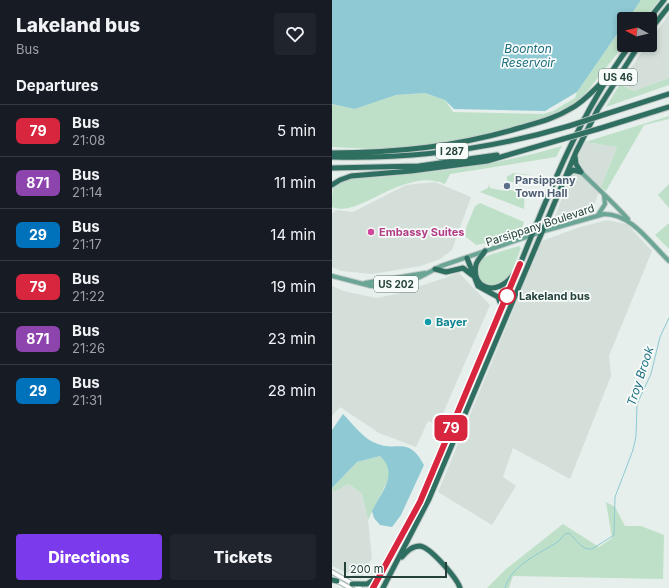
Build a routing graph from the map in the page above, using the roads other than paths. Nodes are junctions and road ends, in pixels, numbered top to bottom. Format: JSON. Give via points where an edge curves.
{"nodes":[{"id":1,"x":664,"y":0,"type":"edge"},
{"id":2,"x":669,"y":6,"type":"edge"},
{"id":3,"x":655,"y":12,"type":"edge"},
{"id":4,"x":657,"y":21,"type":"edge"},
{"id":5,"x":625,"y":52,"type":"edge"},
{"id":6,"x":635,"y":52,"type":"edge"},
{"id":7,"x":617,"y":63,"type":"junction"},
{"id":8,"x":669,"y":94,"type":"edge"},
{"id":9,"x":669,"y":107,"type":"edge"},
{"id":10,"x":563,"y":140,"type":"junction"},
{"id":11,"x":576,"y":152,"type":"junction"},
{"id":12,"x":332,"y":153,"type":"edge"},
{"id":13,"x":332,"y":157,"type":"edge"},
{"id":14,"x":332,"y":168,"type":"edge"},
{"id":15,"x":581,"y":172,"type":"junction"},
{"id":16,"x":564,"y":178,"type":"junction"},
{"id":17,"x":332,"y":185,"type":"edge"},
{"id":18,"x":604,"y":195,"type":"junction"},
{"id":19,"x":598,"y":215,"type":"junction"},
{"id":20,"x":630,"y":221,"type":"junction"},
{"id":21,"x":544,"y":231,"type":"junction"},
{"id":22,"x":532,"y":235,"type":"junction"},
{"id":23,"x":485,"y":252,"type":"junction"},
{"id":24,"x":467,"y":258,"type":"junction"},
{"id":25,"x":669,"y":261,"type":"edge"},
{"id":26,"x":520,"y":264,"type":"junction"},
{"id":27,"x":435,"y":269,"type":"junction"},
{"id":28,"x":426,"y":273,"type":"junction"},
{"id":29,"x":332,"y":276,"type":"edge"},
{"id":30,"x":475,"y":281,"type":"junction"},
{"id":31,"x":365,"y":283,"type":"junction"},
{"id":32,"x":502,"y":306,"type":"junction"},
{"id":33,"x":398,"y":560,"type":"junction"},
{"id":34,"x":332,"y":572,"type":"edge"},
{"id":35,"x":379,"y":577,"type":"junction"},
{"id":36,"x":334,"y":580,"type":"edge"},
{"id":37,"x":351,"y":586,"type":"edge"},
{"id":38,"x":360,"y":588,"type":"edge"},
{"id":39,"x":372,"y":588,"type":"edge"},
{"id":40,"x":383,"y":588,"type":"edge"},
{"id":41,"x":460,"y":588,"type":"edge"}],
"edges":[{"from":1,"to":3,"type":"highway"},
{"from":2,"to":4,"type":"highway"},
{"from":5,"to":7,"type":"highway","number":"US 46"},
{"from":6,"to":11,"type":"highway","number":"US 46","via":[[598,109]]},
{"from":7,"to":12,"type":"highway","via":[[578,105],[542,122],[467,142],[428,149]]},
{"from":7,"to":22,"type":"highway","number":"US 46","via":[[577,129]]},
{"from":8,"to":13,"type":"highway","number":"I 287","bridge":true,"via":[[569,126],[456,151],[402,156]]},
{"from":9,"to":10,"type":"highway","number":"I 287","bridge":true},
{"from":10,"to":14,"type":"highway","number":"I 287","via":[[450,163],[387,168]]},
{"from":10,"to":17,"type":"highway","via":[[488,161],[351,176]]},
{"from":11,"to":15,"type":"highway","via":[[575,162]]},
{"from":11,"to":16,"type":"highway","number":"US 46"},
{"from":15,"to":16,"type":"highway","via":[[573,170]]},
{"from":15,"to":18,"type":"main road"},
{"from":16,"to":21,"type":"highway","number":"US 46"},
{"from":18,"to":19,"type":"main road","via":[[605,204]]},
{"from":18,"to":20,"type":"main road","via":[[610,198]]},
{"from":19,"to":20,"type":"main road","name":"Parsippany Boulevard","number":"US 202","via":[[614,214]]},
{"from":19,"to":21,"type":"main road","name":"Parsippany Boulevard","number":"US 202"},
{"from":20,"to":25,"type":"main road","name":"Parsippany Boulevard","number":"US 202"},
{"from":21,"to":22,"type":"main road","name":"Parsippany Boulevard","number":"US 202"},
{"from":21,"to":33,"type":"highway","number":"US 46","via":[[429,499]]},
{"from":22,"to":23,"type":"main road","name":"Parsippany Boulevard","number":"US 202"},
{"from":22,"to":26,"type":"highway","number":"US 46"},
{"from":23,"to":24,"type":"main road","name":"Parsippany Boulevard","number":"US 202"},
{"from":23,"to":26,"type":"highway","via":[[477,263],[476,272],[480,283],[488,288],[498,288],[506,284]]},
{"from":24,"to":27,"type":"main road","name":"Parsippany Boulevard","number":"US 202"},
{"from":24,"to":30,"type":"highway"},
{"from":26,"to":32,"type":"highway","number":"US 46"},
{"from":27,"to":28,"type":"main road","name":"Parsippany Boulevard","number":"US 202"},
{"from":27,"to":30,"type":"highway","via":[[446,272],[463,268]]},
{"from":28,"to":31,"type":"main road","name":"Parsippany Boulevard","number":"US 202"},
{"from":28,"to":31,"type":"main road","name":"Parsippany Boulevard","number":"US 202","via":[[403,283],[371,286]]},
{"from":29,"to":31,"type":"main road","name":"Parsippany Boulevard","number":"US 202"},
{"from":30,"to":32,"type":"highway","via":[[482,289],[498,297]]},
{"from":32,"to":35,"type":"highway","number":"US 46","via":[[420,502]]},
{"from":33,"to":40,"type":"highway","number":"US 46"},
{"from":33,"to":41,"type":"highway","via":[[412,548],[425,547],[456,580]]},
{"from":34,"to":37,"type":"street"},
{"from":35,"to":37,"type":"highway","via":[[367,584]]},
{"from":35,"to":39,"type":"highway","number":"US 46"},
{"from":36,"to":37,"type":"street"},
{"from":37,"to":38,"type":"street"}]}
